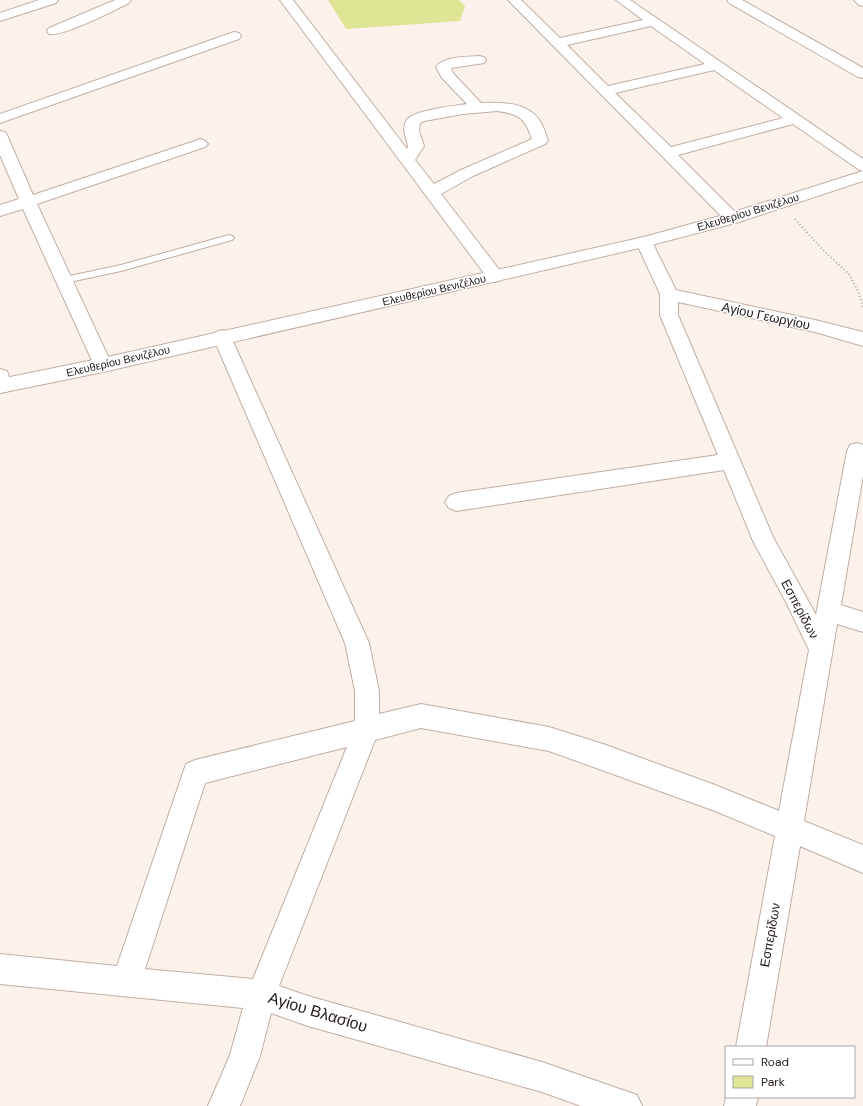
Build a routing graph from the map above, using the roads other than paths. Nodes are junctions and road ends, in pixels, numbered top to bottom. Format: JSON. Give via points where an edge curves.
{"nodes":[{"id":1,"x":52,"y":0,"type":"edge"},
{"id":2,"x":125,"y":0,"type":"edge"},
{"id":3,"x":286,"y":0,"type":"edge"},
{"id":4,"x":514,"y":0,"type":"edge"},
{"id":5,"x":622,"y":0,"type":"edge"},
{"id":6,"x":733,"y":0,"type":"edge"},
{"id":7,"x":860,"y":0,"type":"edge"},
{"id":8,"x":863,"y":2,"type":"edge"},
{"id":9,"x":0,"y":17,"type":"edge"},
{"id":10,"x":653,"y":22,"type":"junction"},
{"id":11,"x":54,"y":32,"type":"dead end"},
{"id":12,"x":234,"y":36,"type":"dead end"},
{"id":13,"x":557,"y":43,"type":"junction"},
{"id":14,"x":479,"y":60,"type":"dead end"},
{"id":15,"x":717,"y":65,"type":"junction"},
{"id":16,"x":863,"y":74,"type":"edge"},
{"id":17,"x":605,"y":91,"type":"junction"},
{"id":18,"x":478,"y":108,"type":"junction"},
{"id":19,"x":0,"y":119,"type":"edge"},
{"id":20,"x":796,"y":119,"type":"junction"},
{"id":21,"x":0,"y":135,"type":"edge"},
{"id":22,"x":200,"y":144,"type":"dead end"},
{"id":23,"x":667,"y":153,"type":"junction"},
{"id":24,"x":407,"y":160,"type":"junction"},
{"id":25,"x":863,"y":166,"type":"edge"},
{"id":26,"x":863,"y":176,"type":"edge"},
{"id":27,"x":432,"y":192,"type":"junction"},
{"id":28,"x":28,"y":202,"type":"junction"},
{"id":29,"x":0,"y":210,"type":"edge"},
{"id":30,"x":733,"y":218,"type":"junction"},
{"id":31,"x":229,"y":238,"type":"dead end"},
{"id":32,"x":644,"y":242,"type":"junction"},
{"id":33,"x":496,"y":276,"type":"junction"},
{"id":34,"x":65,"y":280,"type":"junction"},
{"id":35,"x":668,"y":294,"type":"junction"},
{"id":36,"x":222,"y":337,"type":"junction"},
{"id":37,"x":863,"y":339,"type":"edge"},
{"id":38,"x":103,"y":365,"type":"junction"},
{"id":39,"x":1,"y":383,"type":"edge"},
{"id":40,"x":857,"y":451,"type":"dead end"},
{"id":41,"x":730,"y":461,"type":"junction"},
{"id":42,"x":456,"y":502,"type":"dead end"},
{"id":43,"x":828,"y":611,"type":"junction"},
{"id":44,"x":863,"y":622,"type":"edge"},
{"id":45,"x":822,"y":650,"type":"junction"},
{"id":46,"x":367,"y":729,"type":"junction"},
{"id":47,"x":790,"y":828,"type":"junction"},
{"id":48,"x":863,"y":859,"type":"edge"},
{"id":49,"x":0,"y":969,"type":"edge"},
{"id":50,"x":127,"y":981,"type":"junction"},
{"id":51,"x":262,"y":995,"type":"junction"},
{"id":52,"x":751,"y":1046,"type":"edge"},
{"id":53,"x":224,"y":1106,"type":"edge"},
{"id":54,"x":626,"y":1106,"type":"edge"}],
"edges":[{"from":1,"to":9,"type":"street"},
{"from":2,"to":11,"type":"street"},
{"from":3,"to":24,"type":"street"},
{"from":4,"to":13,"type":"street"},
{"from":5,"to":10,"type":"street"},
{"from":6,"to":16,"type":"street"},
{"from":7,"to":8,"type":"street"},
{"from":10,"to":13,"type":"street"},
{"from":10,"to":15,"type":"street"},
{"from":12,"to":19,"type":"street"},
{"from":13,"to":17,"type":"street"},
{"from":14,"to":18,"type":"street","via":[[448,64],[444,67],[447,75]]},
{"from":15,"to":17,"type":"street"},
{"from":15,"to":20,"type":"street"},
{"from":17,"to":23,"type":"street"},
{"from":18,"to":24,"type":"street","via":[[419,117],[413,122],[412,131],[416,146]]},
{"from":18,"to":27,"type":"street","via":[[506,107],[523,113],[533,122],[540,141],[467,173]]},
{"from":20,"to":23,"type":"street"},
{"from":20,"to":25,"type":"street"},
{"from":21,"to":28,"type":"street"},
{"from":22,"to":28,"type":"street"},
{"from":23,"to":30,"type":"street"},
{"from":24,"to":27,"type":"street"},
{"from":26,"to":30,"type":"street","name":"Ελευθερίου Βενιζέλου"},
{"from":27,"to":33,"type":"street"},
{"from":28,"to":29,"type":"street"},
{"from":28,"to":34,"type":"street"},
{"from":30,"to":32,"type":"street","name":"Ελευθερίου Βενιζέλου"},
{"from":31,"to":34,"type":"lane","via":[[121,268]]},
{"from":32,"to":33,"type":"street","name":"Ελευθερίου Βενιζέλου"},
{"from":32,"to":35,"type":"street","name":"Εσπερίδων"},
{"from":33,"to":36,"type":"street","name":"Ελευθερίου Βενιζέλου"},
{"from":34,"to":38,"type":"street"},
{"from":35,"to":37,"type":"street","name":"Αγίου Γεωργίου","via":[[835,330]]},
{"from":35,"to":41,"type":"street","name":"Εσπερίδων","via":[[669,315]]},
{"from":36,"to":38,"type":"street","name":"Ελευθερίου Βενιζέλου"},
{"from":36,"to":46,"type":"street","via":[[357,643],[366,691]]},
{"from":38,"to":39,"type":"street","name":"Ελευθερίου Βενιζέλου"},
{"from":40,"to":43,"type":"street"},
{"from":41,"to":42,"type":"street"},
{"from":41,"to":45,"type":"street","name":"Εσπερίδων","via":[[764,541]]},
{"from":43,"to":44,"type":"street"},
{"from":43,"to":45,"type":"street"},
{"from":45,"to":47,"type":"street","name":"Εσπερίδων"},
{"from":46,"to":47,"type":"street","via":[[421,716],[549,739],[636,768]]},
{"from":46,"to":50,"type":"street","via":[[195,773]]},
{"from":46,"to":51,"type":"street"},
{"from":47,"to":48,"type":"street"},
{"from":47,"to":52,"type":"street","name":"Εσπερίδων"},
{"from":49,"to":50,"type":"street","name":"Αγίου Βλασίου"},
{"from":50,"to":51,"type":"street","name":"Αγίου Βλασίου"},
{"from":51,"to":53,"type":"street","via":[[246,1056]]},
{"from":51,"to":54,"type":"street","name":"Αγίου Βλασίου","via":[[308,1011],[542,1077]]}]}
